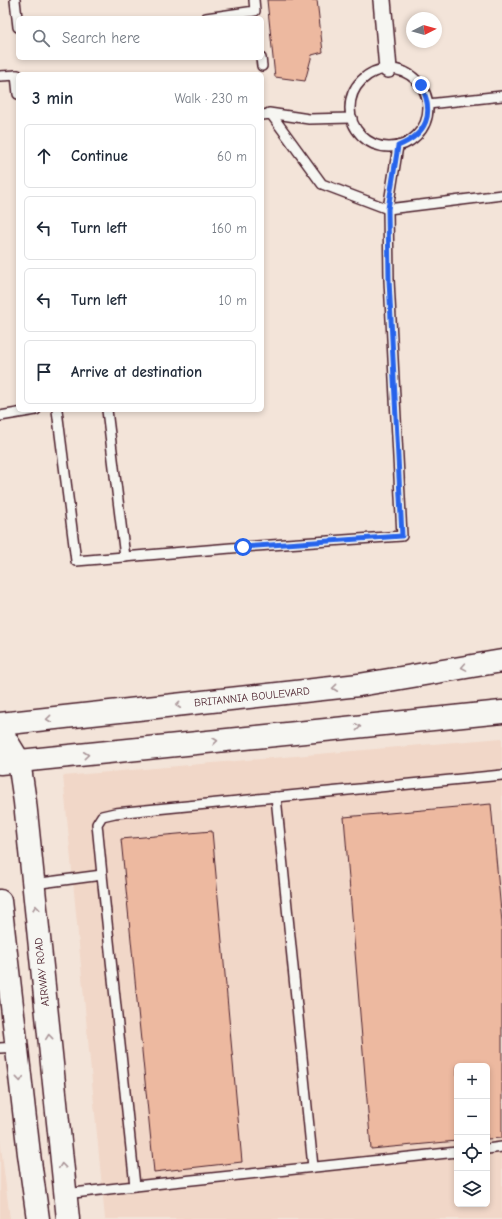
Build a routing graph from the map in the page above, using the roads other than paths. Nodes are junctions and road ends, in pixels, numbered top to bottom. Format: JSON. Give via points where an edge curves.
{"nodes":[{"id":1,"x":15,"y":0,"type":"edge"},
{"id":2,"x":254,"y":0,"type":"edge"},
{"id":3,"x":382,"y":0,"type":"edge"},
{"id":4,"x":255,"y":15,"type":"edge"},
{"id":5,"x":17,"y":16,"type":"edge"},
{"id":6,"x":239,"y":16,"type":"edge"},
{"id":7,"x":388,"y":69,"type":"junction"},
{"id":8,"x":16,"y":75,"type":"edge"},
{"id":9,"x":0,"y":76,"type":"edge"},
{"id":10,"x":502,"y":96,"type":"edge"},
{"id":11,"x":428,"y":104,"type":"junction"},
{"id":12,"x":265,"y":113,"type":"edge"},
{"id":13,"x":352,"y":118,"type":"junction"},
{"id":14,"x":398,"y":146,"type":"junction"},
{"id":15,"x":502,"y":195,"type":"edge"},
{"id":16,"x":388,"y":209,"type":"junction"},
{"id":17,"x":24,"y":412,"type":"edge"},
{"id":18,"x":57,"y":412,"type":"edge"},
{"id":19,"x":107,"y":412,"type":"edge"},
{"id":20,"x":0,"y":416,"type":"edge"},
{"id":21,"x":125,"y":557,"type":"junction"},
{"id":22,"x":502,"y":661,"type":"edge"},
{"id":23,"x":502,"y":712,"type":"edge"},
{"id":24,"x":0,"y":724,"type":"edge"},
{"id":25,"x":0,"y":730,"type":"edge"},
{"id":26,"x":10,"y":762,"type":"edge"},
{"id":27,"x":502,"y":775,"type":"edge"},
{"id":28,"x":276,"y":797,"type":"junction"},
{"id":29,"x":102,"y":875,"type":"junction"},
{"id":30,"x":33,"y":884,"type":"junction"},
{"id":31,"x":0,"y":902,"type":"edge"},
{"id":32,"x":8,"y":1048,"type":"edge"},
{"id":33,"x":502,"y":1147,"type":"edge"},
{"id":34,"x":490,"y":1149,"type":"edge"},
{"id":35,"x":454,"y":1152,"type":"edge"},
{"id":36,"x":313,"y":1167,"type":"junction"},
{"id":37,"x":135,"y":1186,"type":"junction"},
{"id":38,"x":65,"y":1194,"type":"junction"},
{"id":39,"x":38,"y":1219,"type":"edge"},
{"id":40,"x":68,"y":1219,"type":"edge"}],
"edges":[{"from":1,"to":5,"type":"lane"},
{"from":2,"to":4,"type":"lane"},
{"from":3,"to":7,"type":"street"},
{"from":4,"to":6,"type":"lane"},
{"from":7,"to":11,"type":"lane","via":[[401,70],[412,76],[421,85]]},
{"from":7,"to":13,"type":"lane","via":[[375,71],[364,78],[356,88],[351,100]]},
{"from":8,"to":9,"type":"lane"},
{"from":10,"to":11,"type":"lane"},
{"from":11,"to":14,"type":"lane","via":[[426,122],[420,133]]},
{"from":12,"to":13,"type":"lane","via":[[309,120]]},
{"from":12,"to":16,"type":"lane","via":[[322,184]]},
{"from":13,"to":14,"type":"lane","via":[[362,136],[372,143],[385,147]]},
{"from":14,"to":16,"type":"lane"},
{"from":15,"to":16,"type":"lane"},
{"from":16,"to":21,"type":"lane","via":[[389,280],[402,536]]},
{"from":17,"to":20,"type":"lane"},
{"from":18,"to":21,"type":"lane","via":[[76,561]]},
{"from":19,"to":21,"type":"lane"},
{"from":22,"to":24,"type":"main road","name":"BRITANNIA BOULEVARD","one_way":true,"via":[[359,685]]},
{"from":26,"to":23,"type":"main road","one_way":true},
{"from":25,"to":26,"type":"main road","name":"AIRWAY ROAD"},
{"from":26,"to":30,"type":"main road","name":"AIRWAY ROAD","via":[[26,802]]},
{"from":27,"to":28,"type":"lane"},
{"from":28,"to":29,"type":"lane","via":[[102,816],[97,824]]},
{"from":28,"to":36,"type":"lane"},
{"from":29,"to":30,"type":"lane"},
{"from":29,"to":37,"type":"lane"},
{"from":38,"to":30,"type":"main road","name":"AIRWAY ROAD","one_way":true},
{"from":31,"to":32,"type":"main road"},
{"from":32,"to":39,"type":"main road","one_way":true,"via":[[29,1154]]},
{"from":33,"to":34,"type":"lane"},
{"from":35,"to":36,"type":"lane"},
{"from":36,"to":37,"type":"lane"},
{"from":37,"to":38,"type":"lane"},
{"from":38,"to":40,"type":"main road","name":"AIRWAY ROAD"}]}
